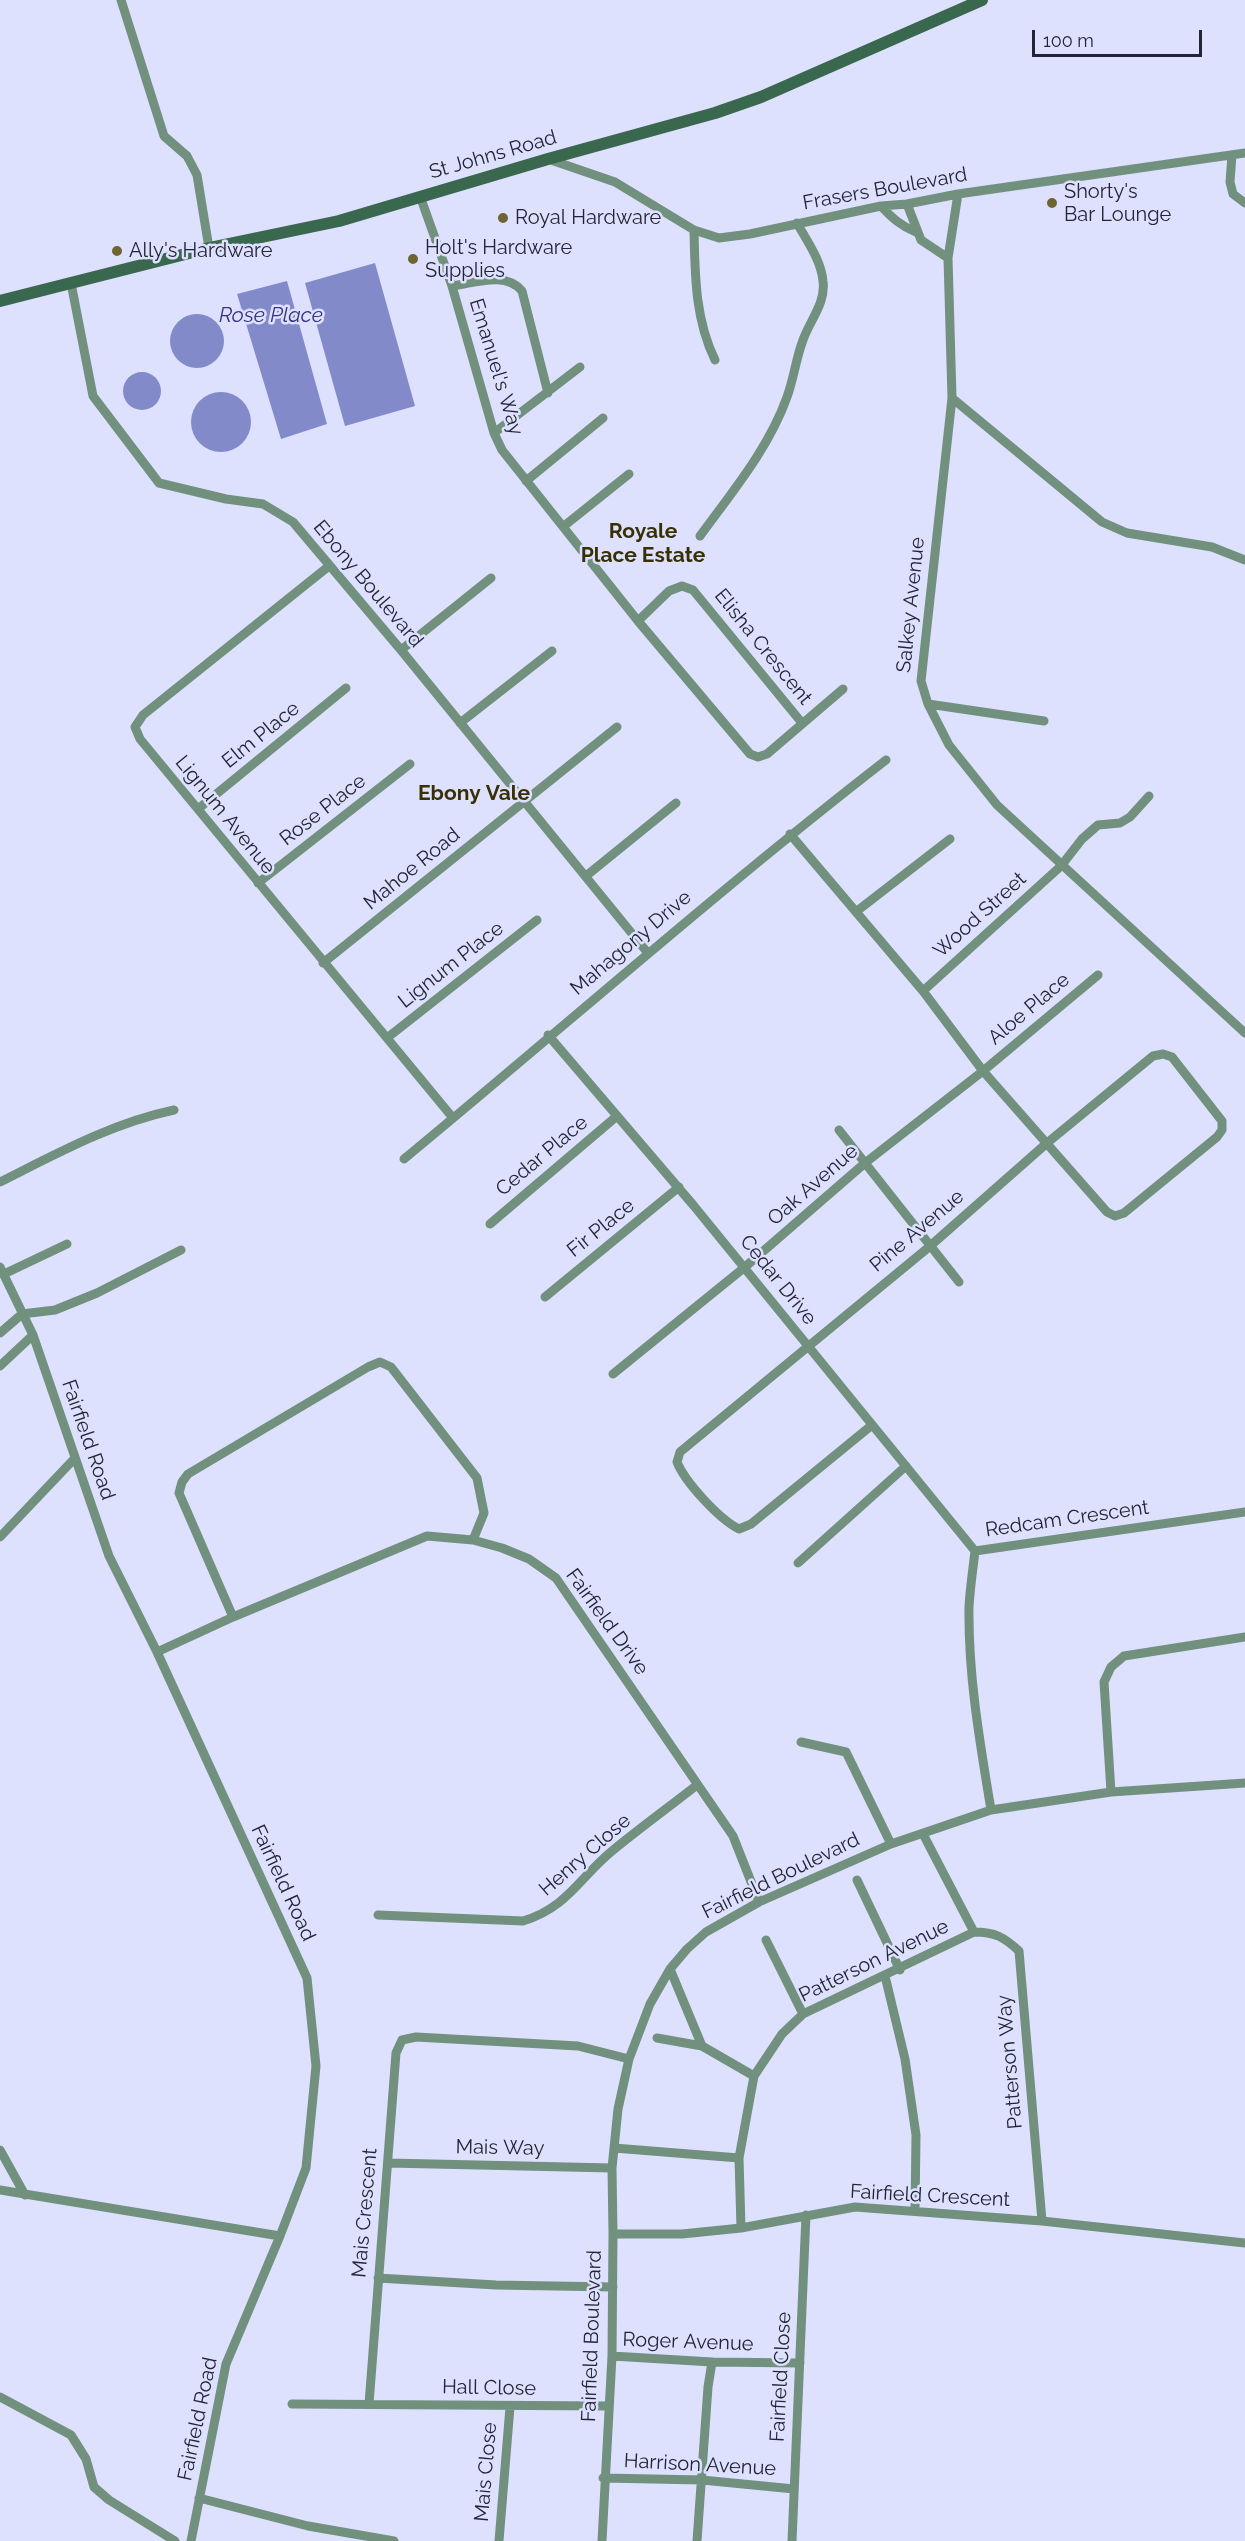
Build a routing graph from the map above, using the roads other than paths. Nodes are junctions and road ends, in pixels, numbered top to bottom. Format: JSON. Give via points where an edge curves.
{"nodes":[{"id":1,"x":121,"y":0,"type":"edge"},
{"id":2,"x":982,"y":0,"type":"edge"},
{"id":3,"x":1245,"y":153,"type":"edge"},
{"id":4,"x":1232,"y":155,"type":"junction"},
{"id":5,"x":549,"y":159,"type":"junction"},
{"id":6,"x":957,"y":194,"type":"junction"},
{"id":7,"x":420,"y":196,"type":"junction"},
{"id":8,"x":1245,"y":203,"type":"edge"},
{"id":9,"x":907,"y":204,"type":"junction"},
{"id":10,"x":881,"y":206,"type":"junction"},
{"id":11,"x":798,"y":223,"type":"junction"},
{"id":12,"x":694,"y":230,"type":"junction"},
{"id":13,"x":916,"y":232,"type":"junction"},
{"id":14,"x":209,"y":248,"type":"junction"},
{"id":15,"x":948,"y":258,"type":"junction"},
{"id":16,"x":71,"y":283,"type":"junction"},
{"id":17,"x":452,"y":286,"type":"junction"},
{"id":18,"x":0,"y":301,"type":"edge"},
{"id":19,"x":715,"y":360,"type":"dead end"},
{"id":20,"x":580,"y":367,"type":"dead end"},
{"id":21,"x":548,"y":393,"type":"junction"},
{"id":22,"x":952,"y":398,"type":"junction"},
{"id":23,"x":603,"y":418,"type":"dead end"},
{"id":24,"x":494,"y":433,"type":"junction"},
{"id":25,"x":629,"y":474,"type":"dead end"},
{"id":26,"x":526,"y":481,"type":"junction"},
{"id":27,"x":564,"y":526,"type":"junction"},
{"id":28,"x":700,"y":536,"type":"dead end"},
{"id":29,"x":1245,"y":560,"type":"edge"},
{"id":30,"x":329,"y":566,"type":"junction"},
{"id":31,"x":491,"y":578,"type":"dead end"},
{"id":32,"x":638,"y":621,"type":"junction"},
{"id":33,"x":401,"y":650,"type":"junction"},
{"id":34,"x":552,"y":651,"type":"dead end"},
{"id":35,"x":346,"y":688,"type":"dead end"},
{"id":36,"x":843,"y":689,"type":"dead end"},
{"id":37,"x":928,"y":704,"type":"junction"},
{"id":38,"x":1044,"y":721,"type":"dead end"},
{"id":39,"x":460,"y":723,"type":"junction"},
{"id":40,"x":802,"y":723,"type":"junction"},
{"id":41,"x":616,"y":727,"type":"dead end"},
{"id":42,"x":886,"y":760,"type":"dead end"},
{"id":43,"x":410,"y":764,"type":"dead end"},
{"id":44,"x":1149,"y":796,"type":"dead end"},
{"id":45,"x":524,"y":802,"type":"junction"},
{"id":46,"x":676,"y":803,"type":"dead end"},
{"id":47,"x":198,"y":809,"type":"junction"},
{"id":48,"x":790,"y":834,"type":"junction"},
{"id":49,"x":950,"y":839,"type":"dead end"},
{"id":50,"x":1061,"y":866,"type":"junction"},
{"id":51,"x":586,"y":876,"type":"junction"},
{"id":52,"x":258,"y":883,"type":"junction"},
{"id":53,"x":857,"y":911,"type":"junction"},
{"id":54,"x":537,"y":920,"type":"dead end"},
{"id":55,"x":647,"y":952,"type":"junction"},
{"id":56,"x":323,"y":963,"type":"junction"},
{"id":57,"x":1098,"y":975,"type":"dead end"},
{"id":58,"x":923,"y":991,"type":"junction"},
{"id":59,"x":1245,"y":1033,"type":"edge"},
{"id":60,"x":549,"y":1035,"type":"junction"},
{"id":61,"x":387,"y":1038,"type":"junction"},
{"id":62,"x":983,"y":1071,"type":"junction"},
{"id":63,"x":174,"y":1110,"type":"dead end"},
{"id":64,"x":617,"y":1116,"type":"junction"},
{"id":65,"x":453,"y":1118,"type":"junction"},
{"id":66,"x":839,"y":1130,"type":"dead end"},
{"id":67,"x":1047,"y":1143,"type":"junction"},
{"id":68,"x":404,"y":1159,"type":"dead end"},
{"id":69,"x":866,"y":1163,"type":"junction"},
{"id":70,"x":0,"y":1182,"type":"edge"},
{"id":71,"x":679,"y":1187,"type":"junction"},
{"id":72,"x":490,"y":1224,"type":"dead end"},
{"id":73,"x":67,"y":1244,"type":"dead end"},
{"id":74,"x":929,"y":1247,"type":"junction"},
{"id":75,"x":181,"y":1250,"type":"dead end"},
{"id":76,"x":745,"y":1268,"type":"junction"},
{"id":77,"x":2,"y":1270,"type":"edge"},
{"id":78,"x":959,"y":1282,"type":"dead end"},
{"id":79,"x":545,"y":1297,"type":"dead end"},
{"id":80,"x":22,"y":1314,"type":"junction"},
{"id":81,"x":0,"y":1333,"type":"edge"},
{"id":82,"x":33,"y":1335,"type":"junction"},
{"id":83,"x":808,"y":1345,"type":"junction"},
{"id":84,"x":0,"y":1366,"type":"edge"},
{"id":85,"x":613,"y":1374,"type":"dead end"},
{"id":86,"x":872,"y":1425,"type":"junction"},
{"id":87,"x":75,"y":1458,"type":"junction"},
{"id":88,"x":906,"y":1466,"type":"junction"},
{"id":89,"x":1245,"y":1512,"type":"edge"},
{"id":90,"x":0,"y":1537,"type":"edge"},
{"id":91,"x":473,"y":1540,"type":"junction"},
{"id":92,"x":975,"y":1551,"type":"junction"},
{"id":93,"x":798,"y":1563,"type":"dead end"},
{"id":94,"x":233,"y":1617,"type":"junction"},
{"id":95,"x":1245,"y":1637,"type":"edge"},
{"id":96,"x":156,"y":1652,"type":"junction"},
{"id":97,"x":801,"y":1742,"type":"dead end"},
{"id":98,"x":1245,"y":1783,"type":"edge"},
{"id":99,"x":697,"y":1785,"type":"junction"},
{"id":100,"x":1111,"y":1792,"type":"junction"},
{"id":101,"x":991,"y":1810,"type":"junction"},
{"id":102,"x":923,"y":1834,"type":"junction"},
{"id":103,"x":891,"y":1844,"type":"junction"},
{"id":104,"x":857,"y":1880,"type":"dead end"},
{"id":105,"x":759,"y":1902,"type":"junction"},
{"id":106,"x":378,"y":1916,"type":"dead end"},
{"id":107,"x":974,"y":1932,"type":"junction"},
{"id":108,"x":766,"y":1940,"type":"dead end"},
{"id":109,"x":670,"y":1969,"type":"junction"},
{"id":110,"x":900,"y":1970,"type":"junction"},
{"id":111,"x":885,"y":1976,"type":"junction"},
{"id":112,"x":803,"y":2014,"type":"junction"},
{"id":113,"x":657,"y":2038,"type":"dead end"},
{"id":114,"x":702,"y":2046,"type":"junction"},
{"id":115,"x":629,"y":2059,"type":"junction"},
{"id":116,"x":754,"y":2076,"type":"junction"},
{"id":117,"x":614,"y":2148,"type":"junction"},
{"id":118,"x":0,"y":2150,"type":"edge"},
{"id":119,"x":739,"y":2158,"type":"junction"},
{"id":120,"x":388,"y":2163,"type":"junction"},
{"id":121,"x":612,"y":2168,"type":"junction"},
{"id":122,"x":0,"y":2190,"type":"edge"},
{"id":123,"x":25,"y":2195,"type":"junction"},
{"id":124,"x":915,"y":2211,"type":"junction"},
{"id":125,"x":806,"y":2215,"type":"junction"},
{"id":126,"x":1042,"y":2221,"type":"junction"},
{"id":127,"x":741,"y":2228,"type":"junction"},
{"id":128,"x":614,"y":2234,"type":"junction"},
{"id":129,"x":280,"y":2236,"type":"junction"},
{"id":130,"x":1245,"y":2244,"type":"edge"},
{"id":131,"x":378,"y":2278,"type":"junction"},
{"id":132,"x":613,"y":2287,"type":"junction"},
{"id":133,"x":612,"y":2356,"type":"junction"},
{"id":134,"x":712,"y":2362,"type":"junction"},
{"id":135,"x":800,"y":2363,"type":"junction"},
{"id":136,"x":0,"y":2397,"type":"edge"},
{"id":137,"x":292,"y":2404,"type":"dead end"},
{"id":138,"x":369,"y":2404,"type":"junction"},
{"id":139,"x":608,"y":2406,"type":"junction"},
{"id":140,"x":510,"y":2407,"type":"junction"},
{"id":141,"x":603,"y":2478,"type":"junction"},
{"id":142,"x":702,"y":2480,"type":"junction"},
{"id":143,"x":794,"y":2488,"type":"junction"},
{"id":144,"x":199,"y":2498,"type":"junction"},
{"id":145,"x":175,"y":2541,"type":"edge"},
{"id":146,"x":191,"y":2541,"type":"edge"},
{"id":147,"x":394,"y":2541,"type":"edge"},
{"id":148,"x":499,"y":2541,"type":"edge"},
{"id":149,"x":602,"y":2541,"type":"edge"},
{"id":150,"x":697,"y":2541,"type":"edge"},
{"id":151,"x":792,"y":2541,"type":"edge"}],
"edges":[{"from":1,"to":14,"type":"street","via":[[164,136],[187,156],[197,175]]},
{"from":2,"to":5,"type":"main road","name":"St Johns Road","via":[[761,97]]},
{"from":3,"to":4,"type":"street","name":"Frasers Boulevard"},
{"from":4,"to":6,"type":"street","name":"Frasers Boulevard"},
{"from":4,"to":8,"type":"street","via":[[1233,194]]},
{"from":5,"to":7,"type":"main road","name":"St Johns Road"},
{"from":5,"to":12,"type":"street","name":"Frasers Boulevard","via":[[615,182]]},
{"from":6,"to":9,"type":"street","name":"Frasers Boulevard"},
{"from":6,"to":15,"type":"street","name":"Salkey Avenue"},
{"from":7,"to":14,"type":"main road","name":"St Johns Road","via":[[339,221]]},
{"from":7,"to":17,"type":"street","name":"Emanuel's Way"},
{"from":9,"to":10,"type":"street","name":"Frasers Boulevard"},
{"from":9,"to":13,"type":"street"},
{"from":10,"to":11,"type":"street","name":"Frasers Boulevard"},
{"from":10,"to":13,"type":"street","via":[[904,228]]},
{"from":11,"to":12,"type":"street","name":"Frasers Boulevard","via":[[719,238]]},
{"from":11,"to":28,"type":"street","via":[[818,261],[824,294],[799,349],[787,397],[772,430]]},
{"from":12,"to":19,"type":"street","via":[[700,318]]},
{"from":13,"to":15,"type":"street","via":[[921,240]]},
{"from":14,"to":16,"type":"main road","name":"St Johns Road"},
{"from":15,"to":22,"type":"street","name":"Salkey Avenue"},
{"from":16,"to":18,"type":"main road","name":"St Johns Road"},
{"from":16,"to":30,"type":"street","name":"Ebony Boulevard","via":[[93,396],[159,483],[263,504],[293,522]]},
{"from":17,"to":21,"type":"street","via":[[515,281],[522,291]]},
{"from":17,"to":24,"type":"street","name":"Emanuel's Way"},
{"from":20,"to":21,"type":"street"},
{"from":21,"to":24,"type":"street"},
{"from":22,"to":29,"type":"street","via":[[1102,522],[1127,533],[1212,547]]},
{"from":22,"to":37,"type":"street","name":"Salkey Avenue","via":[[924,641],[921,681]]},
{"from":23,"to":26,"type":"street"},
{"from":24,"to":26,"type":"street","name":"Emanuel's Way"},
{"from":25,"to":27,"type":"street"},
{"from":26,"to":27,"type":"street","name":"Emanuel's Way"},
{"from":27,"to":32,"type":"street","name":"Emanuel's Way"},
{"from":30,"to":33,"type":"street","name":"Ebony Boulevard"},
{"from":30,"to":47,"type":"street","name":"Lignum Avenue","via":[[143,715],[135,727],[140,739]]},
{"from":31,"to":33,"type":"street"},
{"from":32,"to":40,"type":"street","name":"Emanuel's Way","via":[[750,754],[767,754]]},
{"from":32,"to":40,"type":"street","name":"Elisha Crescent","via":[[669,591],[682,586],[693,591]]},
{"from":33,"to":39,"type":"street","name":"Ebony Boulevard"},
{"from":34,"to":39,"type":"street"},
{"from":35,"to":47,"type":"street","name":"Elm Place"},
{"from":36,"to":40,"type":"street"},
{"from":37,"to":38,"type":"street"},
{"from":37,"to":50,"type":"street","name":"Salkey Avenue","via":[[949,745],[997,805]]},
{"from":39,"to":45,"type":"street","name":"Ebony Boulevard"},
{"from":41,"to":45,"type":"street","name":"Mahoe Road"},
{"from":42,"to":48,"type":"street","name":"Mahagony Drive"},
{"from":43,"to":52,"type":"street","name":"Rose Place"},
{"from":44,"to":50,"type":"street","name":"Wood Street","via":[[1120,823],[1098,825]]},
{"from":45,"to":51,"type":"street","name":"Ebony Boulevard"},
{"from":45,"to":56,"type":"street","name":"Mahoe Road"},
{"from":46,"to":51,"type":"street"},
{"from":47,"to":52,"type":"street","name":"Lignum Avenue"},
{"from":48,"to":53,"type":"street"},
{"from":48,"to":55,"type":"street","name":"Mahagony Drive"},
{"from":49,"to":53,"type":"street"},
{"from":50,"to":58,"type":"street","name":"Wood Street"},
{"from":50,"to":59,"type":"street","name":"Salkey Avenue"},
{"from":51,"to":55,"type":"street","name":"Ebony Boulevard"},
{"from":52,"to":56,"type":"street","name":"Lignum Avenue"},
{"from":53,"to":58,"type":"street"},
{"from":54,"to":61,"type":"street","name":"Lignum Place"},
{"from":55,"to":60,"type":"street","name":"Mahagony Drive"},
{"from":56,"to":61,"type":"street","name":"Lignum Avenue"},
{"from":57,"to":62,"type":"street","name":"Aloe Place"},
{"from":58,"to":62,"type":"street"},
{"from":60,"to":64,"type":"street","name":"Cedar Drive"},
{"from":60,"to":65,"type":"street","name":"Mahagony Drive"},
{"from":61,"to":65,"type":"street","name":"Lignum Avenue"},
{"from":62,"to":67,"type":"street"},
{"from":62,"to":69,"type":"street","name":"Oak Avenue"},
{"from":63,"to":70,"type":"street","via":[[130,1122]]},
{"from":64,"to":71,"type":"street","name":"Cedar Drive"},
{"from":64,"to":72,"type":"street","name":"Cedar Place"},
{"from":65,"to":68,"type":"street","name":"Mahagony Drive"},
{"from":66,"to":69,"type":"street"},
{"from":67,"to":67,"type":"street","name":"Pine Avenue","via":[[1153,1056],[1163,1054],[1172,1058],[1222,1121],[1217,1137],[1124,1213],[1114,1216]]},
{"from":67,"to":74,"type":"street","name":"Pine Avenue"},
{"from":69,"to":74,"type":"street"},
{"from":69,"to":76,"type":"street","name":"Oak Avenue"},
{"from":71,"to":76,"type":"street","name":"Cedar Drive"},
{"from":71,"to":79,"type":"street","name":"Fir Place"},
{"from":73,"to":77,"type":"street"},
{"from":74,"to":78,"type":"street"},
{"from":74,"to":83,"type":"street","name":"Pine Avenue"},
{"from":75,"to":80,"type":"street","via":[[98,1293],[55,1310]]},
{"from":76,"to":83,"type":"street","name":"Cedar Drive"},
{"from":76,"to":85,"type":"street","name":"Oak Avenue"},
{"from":77,"to":80,"type":"street","name":"Fairfield Road"},
{"from":80,"to":81,"type":"street"},
{"from":80,"to":82,"type":"street","name":"Fairfield Road"},
{"from":82,"to":84,"type":"street"},
{"from":82,"to":87,"type":"street","name":"Fairfield Road"},
{"from":83,"to":86,"type":"street","name":"Cedar Drive"},
{"from":83,"to":86,"type":"street","name":"Pine Avenue","via":[[680,1452],[677,1462],[681,1474],[729,1524],[739,1528],[751,1524]]},
{"from":86,"to":88,"type":"street","name":"Cedar Drive"},
{"from":87,"to":90,"type":"street"},
{"from":87,"to":96,"type":"street","name":"Fairfield Road","via":[[109,1556]]},
{"from":88,"to":92,"type":"street","name":"Cedar Drive"},
{"from":88,"to":93,"type":"street"},
{"from":89,"to":92,"type":"street","name":"Redcam Crescent"},
{"from":91,"to":94,"type":"street","name":"Fairfield Drive","via":[[427,1536]]},
{"from":91,"to":94,"type":"street","via":[[484,1513],[477,1478],[391,1368],[380,1362],[188,1474],[182,1482],[179,1493]]},
{"from":91,"to":99,"type":"street","name":"Fairfield Drive","via":[[529,1559],[556,1578]]},
{"from":92,"to":101,"type":"street","name":"Redcam Crescent","via":[[969,1606],[972,1663],[978,1735]]},
{"from":94,"to":96,"type":"street","name":"Fairfield Drive"},
{"from":95,"to":100,"type":"street","via":[[1124,1656],[1111,1667],[1104,1682]]},
{"from":96,"to":129,"type":"street","name":"Fairfield Road","via":[[307,1978],[316,2066],[306,2168]]},
{"from":97,"to":103,"type":"street","via":[[846,1752]]},
{"from":98,"to":100,"type":"street","name":"Fairfield Boulevard"},
{"from":99,"to":105,"type":"street","name":"Fairfield Drive","via":[[733,1836]]},
{"from":99,"to":106,"type":"street","name":"Henry Close","via":[[610,1852],[571,1894],[541,1916],[523,1921]]},
{"from":100,"to":101,"type":"street","name":"Fairfield Boulevard"},
{"from":101,"to":102,"type":"street","name":"Fairfield Boulevard"},
{"from":102,"to":103,"type":"street","name":"Fairfield Boulevard"},
{"from":102,"to":107,"type":"street"},
{"from":103,"to":105,"type":"street","name":"Fairfield Boulevard"},
{"from":104,"to":110,"type":"street"},
{"from":105,"to":109,"type":"street","name":"Fairfield Boulevard","via":[[705,1932]]},
{"from":107,"to":110,"type":"street","name":"Patterson Avenue"},
{"from":107,"to":126,"type":"street","name":"Patterson Way","via":[[1004,1937],[1019,1951]]},
{"from":108,"to":112,"type":"street"},
{"from":109,"to":114,"type":"street"},
{"from":109,"to":115,"type":"street","name":"Fairfield Boulevard","via":[[650,2004]]},
{"from":110,"to":111,"type":"street","name":"Patterson Avenue"},
{"from":111,"to":112,"type":"street","name":"Patterson Avenue"},
{"from":111,"to":124,"type":"street","via":[[905,2059],[916,2135]]},
{"from":112,"to":116,"type":"street","name":"Patterson Avenue","via":[[782,2034]]},
{"from":113,"to":114,"type":"street"},
{"from":114,"to":116,"type":"street"},
{"from":115,"to":117,"type":"street","name":"Fairfield Boulevard"},
{"from":115,"to":120,"type":"street","name":"Mais Crescent","via":[[578,2046],[416,2037],[402,2040],[396,2053]]},
{"from":116,"to":119,"type":"street","name":"Patterson Avenue"},
{"from":117,"to":119,"type":"street"},
{"from":117,"to":121,"type":"street","name":"Fairfield Boulevard"},
{"from":118,"to":123,"type":"street"},
{"from":119,"to":127,"type":"street","name":"Patterson Avenue"},
{"from":120,"to":121,"type":"street","name":"Mais Way"},
{"from":120,"to":131,"type":"street","name":"Mais Crescent"},
{"from":121,"to":128,"type":"street","name":"Fairfield Boulevard"},
{"from":122,"to":123,"type":"street"},
{"from":123,"to":129,"type":"street"},
{"from":124,"to":125,"type":"street","name":"Fairfield Crescent","via":[[855,2207]]},
{"from":124,"to":126,"type":"street","name":"Fairfield Crescent"},
{"from":125,"to":127,"type":"street","name":"Fairfield Crescent"},
{"from":125,"to":135,"type":"street","name":"Fairfield Close"},
{"from":126,"to":130,"type":"street","name":"Fairfield Crescent"},
{"from":127,"to":128,"type":"street","name":"Fairfield Crescent","via":[[682,2234]]},
{"from":128,"to":132,"type":"street","name":"Fairfield Boulevard"},
{"from":129,"to":144,"type":"street","name":"Fairfield Road","via":[[226,2364]]},
{"from":131,"to":132,"type":"street"},
{"from":131,"to":138,"type":"street","name":"Mais Crescent"},
{"from":132,"to":133,"type":"street","name":"Fairfield Boulevard"},
{"from":133,"to":134,"type":"street","name":"Roger Avenue"},
{"from":133,"to":139,"type":"street","name":"Fairfield Boulevard"},
{"from":134,"to":135,"type":"street","name":"Roger Avenue"},
{"from":134,"to":142,"type":"street"},
{"from":135,"to":143,"type":"street","name":"Fairfield Close"},
{"from":136,"to":145,"type":"street","via":[[71,2435],[86,2459],[94,2487]]},
{"from":137,"to":138,"type":"street","name":"Hall Close"},
{"from":138,"to":140,"type":"street","name":"Hall Close"},
{"from":139,"to":140,"type":"street","name":"Hall Close"},
{"from":139,"to":141,"type":"street","name":"Fairfield Boulevard"},
{"from":140,"to":148,"type":"street","name":"Mais Close"},
{"from":141,"to":142,"type":"street","name":"Harrison Avenue"},
{"from":141,"to":149,"type":"street","name":"Fairfield Boulevard"},
{"from":142,"to":143,"type":"street","name":"Harrison Avenue"},
{"from":142,"to":150,"type":"street"},
{"from":143,"to":151,"type":"street","name":"Fairfield Close"},
{"from":144,"to":146,"type":"street","name":"Fairfield Road"},
{"from":144,"to":147,"type":"street","via":[[308,2526]]}]}
